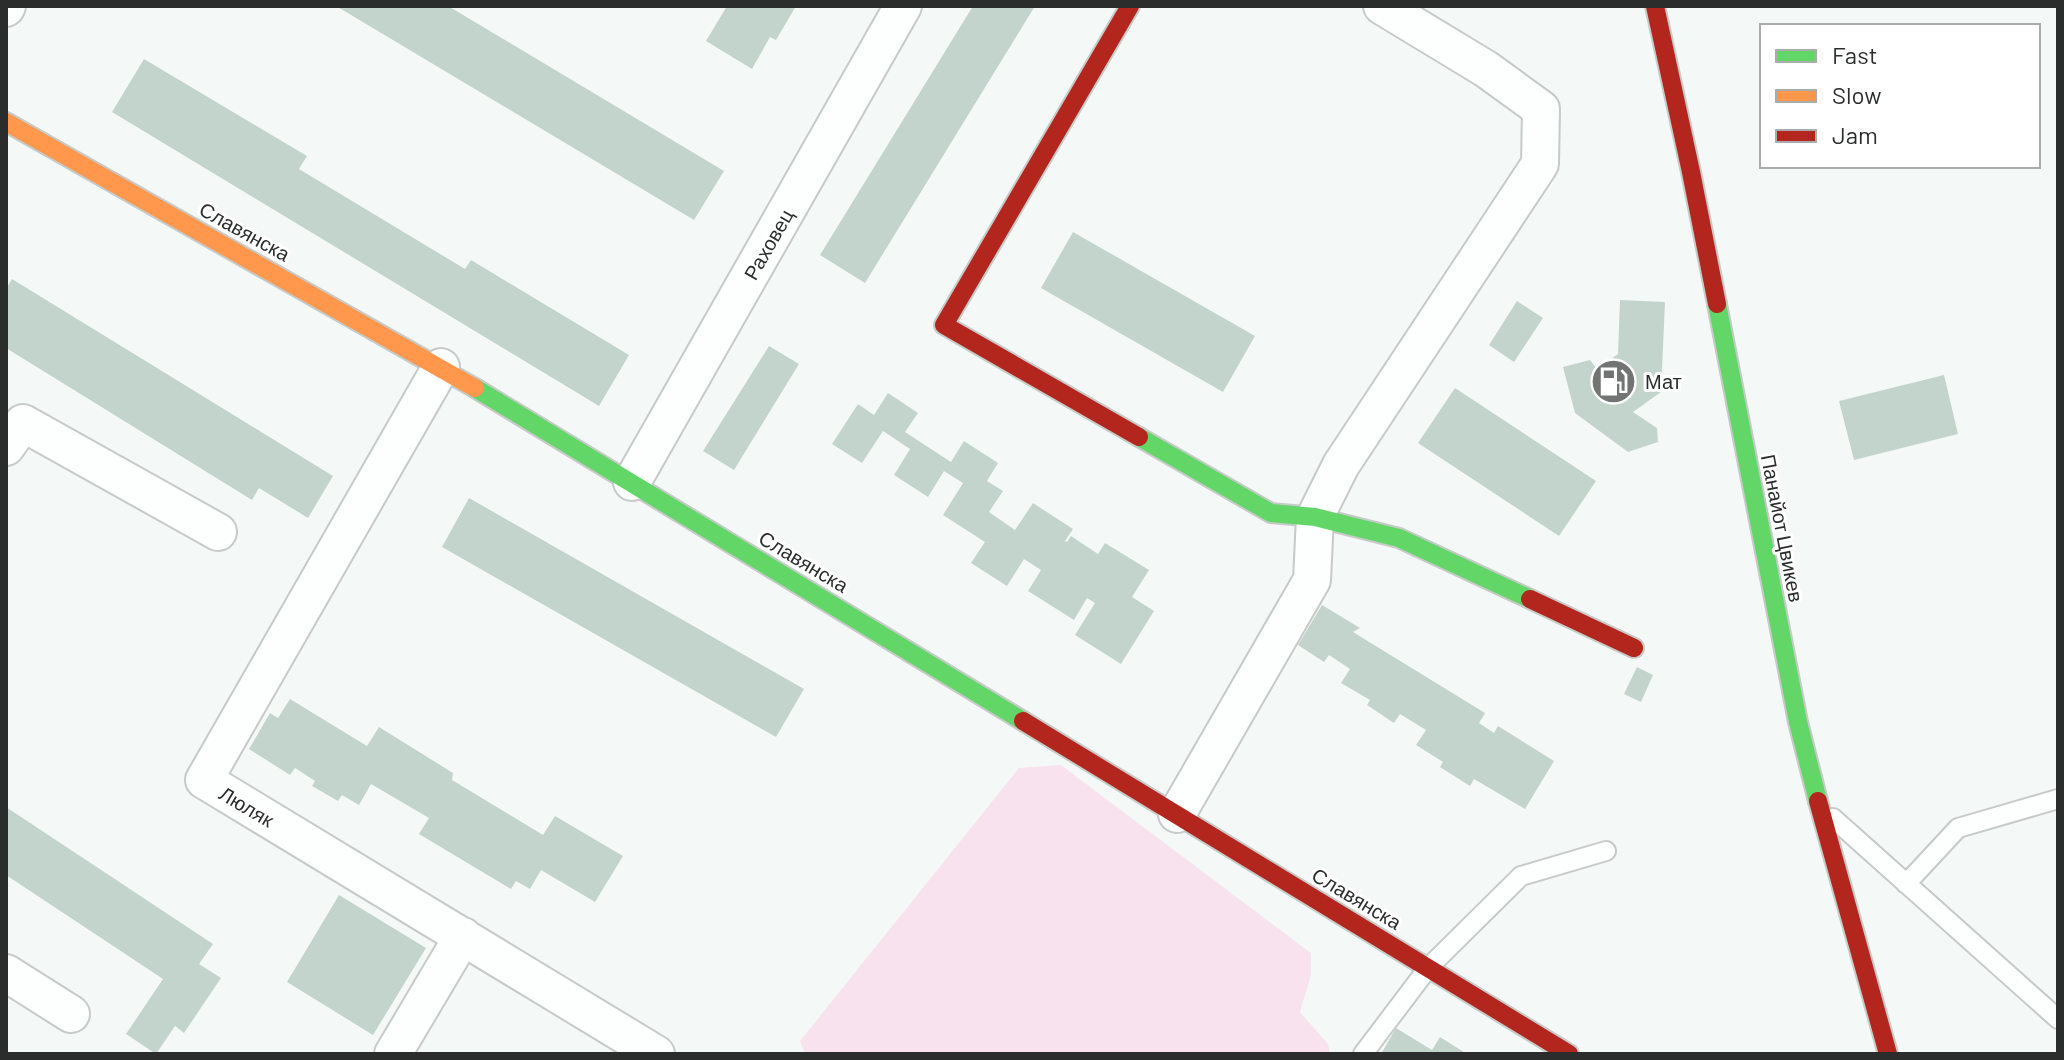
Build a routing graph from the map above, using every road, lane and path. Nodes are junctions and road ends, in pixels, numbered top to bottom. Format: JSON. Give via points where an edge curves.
{"nodes":[{"id":1,"x":903,"y":6,"type":"edge"},
{"id":2,"x":1130,"y":6,"type":"edge"},
{"id":3,"x":1382,"y":6,"type":"edge"},
{"id":4,"x":1655,"y":6,"type":"edge"},
{"id":5,"x":6,"y":122,"type":"edge"},
{"id":6,"x":441,"y":367,"type":"junction"},
{"id":7,"x":6,"y":447,"type":"edge"},
{"id":8,"x":632,"y":482,"type":"junction"},
{"id":9,"x":1315,"y":517,"type":"junction"},
{"id":10,"x":218,"y":532,"type":"dead end"},
{"id":11,"x":1634,"y":648,"type":"dead end"},
{"id":12,"x":2058,"y":799,"type":"edge"},
{"id":13,"x":1819,"y":806,"type":"junction"},
{"id":14,"x":1177,"y":814,"type":"junction"},
{"id":15,"x":1606,"y":851,"type":"dead end"},
{"id":16,"x":1906,"y":884,"type":"junction"},
{"id":17,"x":463,"y":936,"type":"junction"},
{"id":18,"x":1428,"y":968,"type":"junction"},
{"id":19,"x":6,"y":973,"type":"edge"},
{"id":20,"x":71,"y":1014,"type":"dead end"},
{"id":21,"x":2058,"y":1019,"type":"edge"},
{"id":22,"x":393,"y":1054,"type":"edge"},
{"id":23,"x":656,"y":1054,"type":"edge"},
{"id":24,"x":1363,"y":1054,"type":"edge"},
{"id":25,"x":1569,"y":1054,"type":"edge"},
{"id":26,"x":1888,"y":1054,"type":"edge"}],
"edges":[{"from":1,"to":8,"type":"street","name":"Раховец"},
{"from":2,"to":9,"type":"street","via":[[944,325],[1271,513]]},
{"from":3,"to":9,"type":"street","via":[[1541,109],[1540,164],[1341,465]]},
{"from":4,"to":13,"type":"street","name":"Панайот Цвикев"},
{"from":5,"to":6,"type":"street","name":"Славянска"},
{"from":6,"to":8,"type":"street","name":"Славянска"},
{"from":6,"to":17,"type":"street","name":"Люляк","via":[[204,780]]},
{"from":7,"to":10,"type":"street","via":[[23,423]]},
{"from":8,"to":14,"type":"street","name":"Славянска"},
{"from":9,"to":11,"type":"street","via":[[1399,538]]},
{"from":9,"to":14,"type":"street","via":[[1312,580]]},
{"from":12,"to":16,"type":"lane","via":[[1958,828]]},
{"from":13,"to":16,"type":"lane"},
{"from":13,"to":26,"type":"street","name":"Панайот Цвикев"},
{"from":14,"to":18,"type":"street","name":"Славянска"},
{"from":15,"to":18,"type":"lane","via":[[1521,876]]},
{"from":16,"to":21,"type":"lane"},
{"from":17,"to":22,"type":"street"},
{"from":17,"to":23,"type":"street","name":"Люляк"},
{"from":18,"to":24,"type":"lane"},
{"from":18,"to":25,"type":"street","name":"Славянска"},
{"from":19,"to":20,"type":"street"}]}
